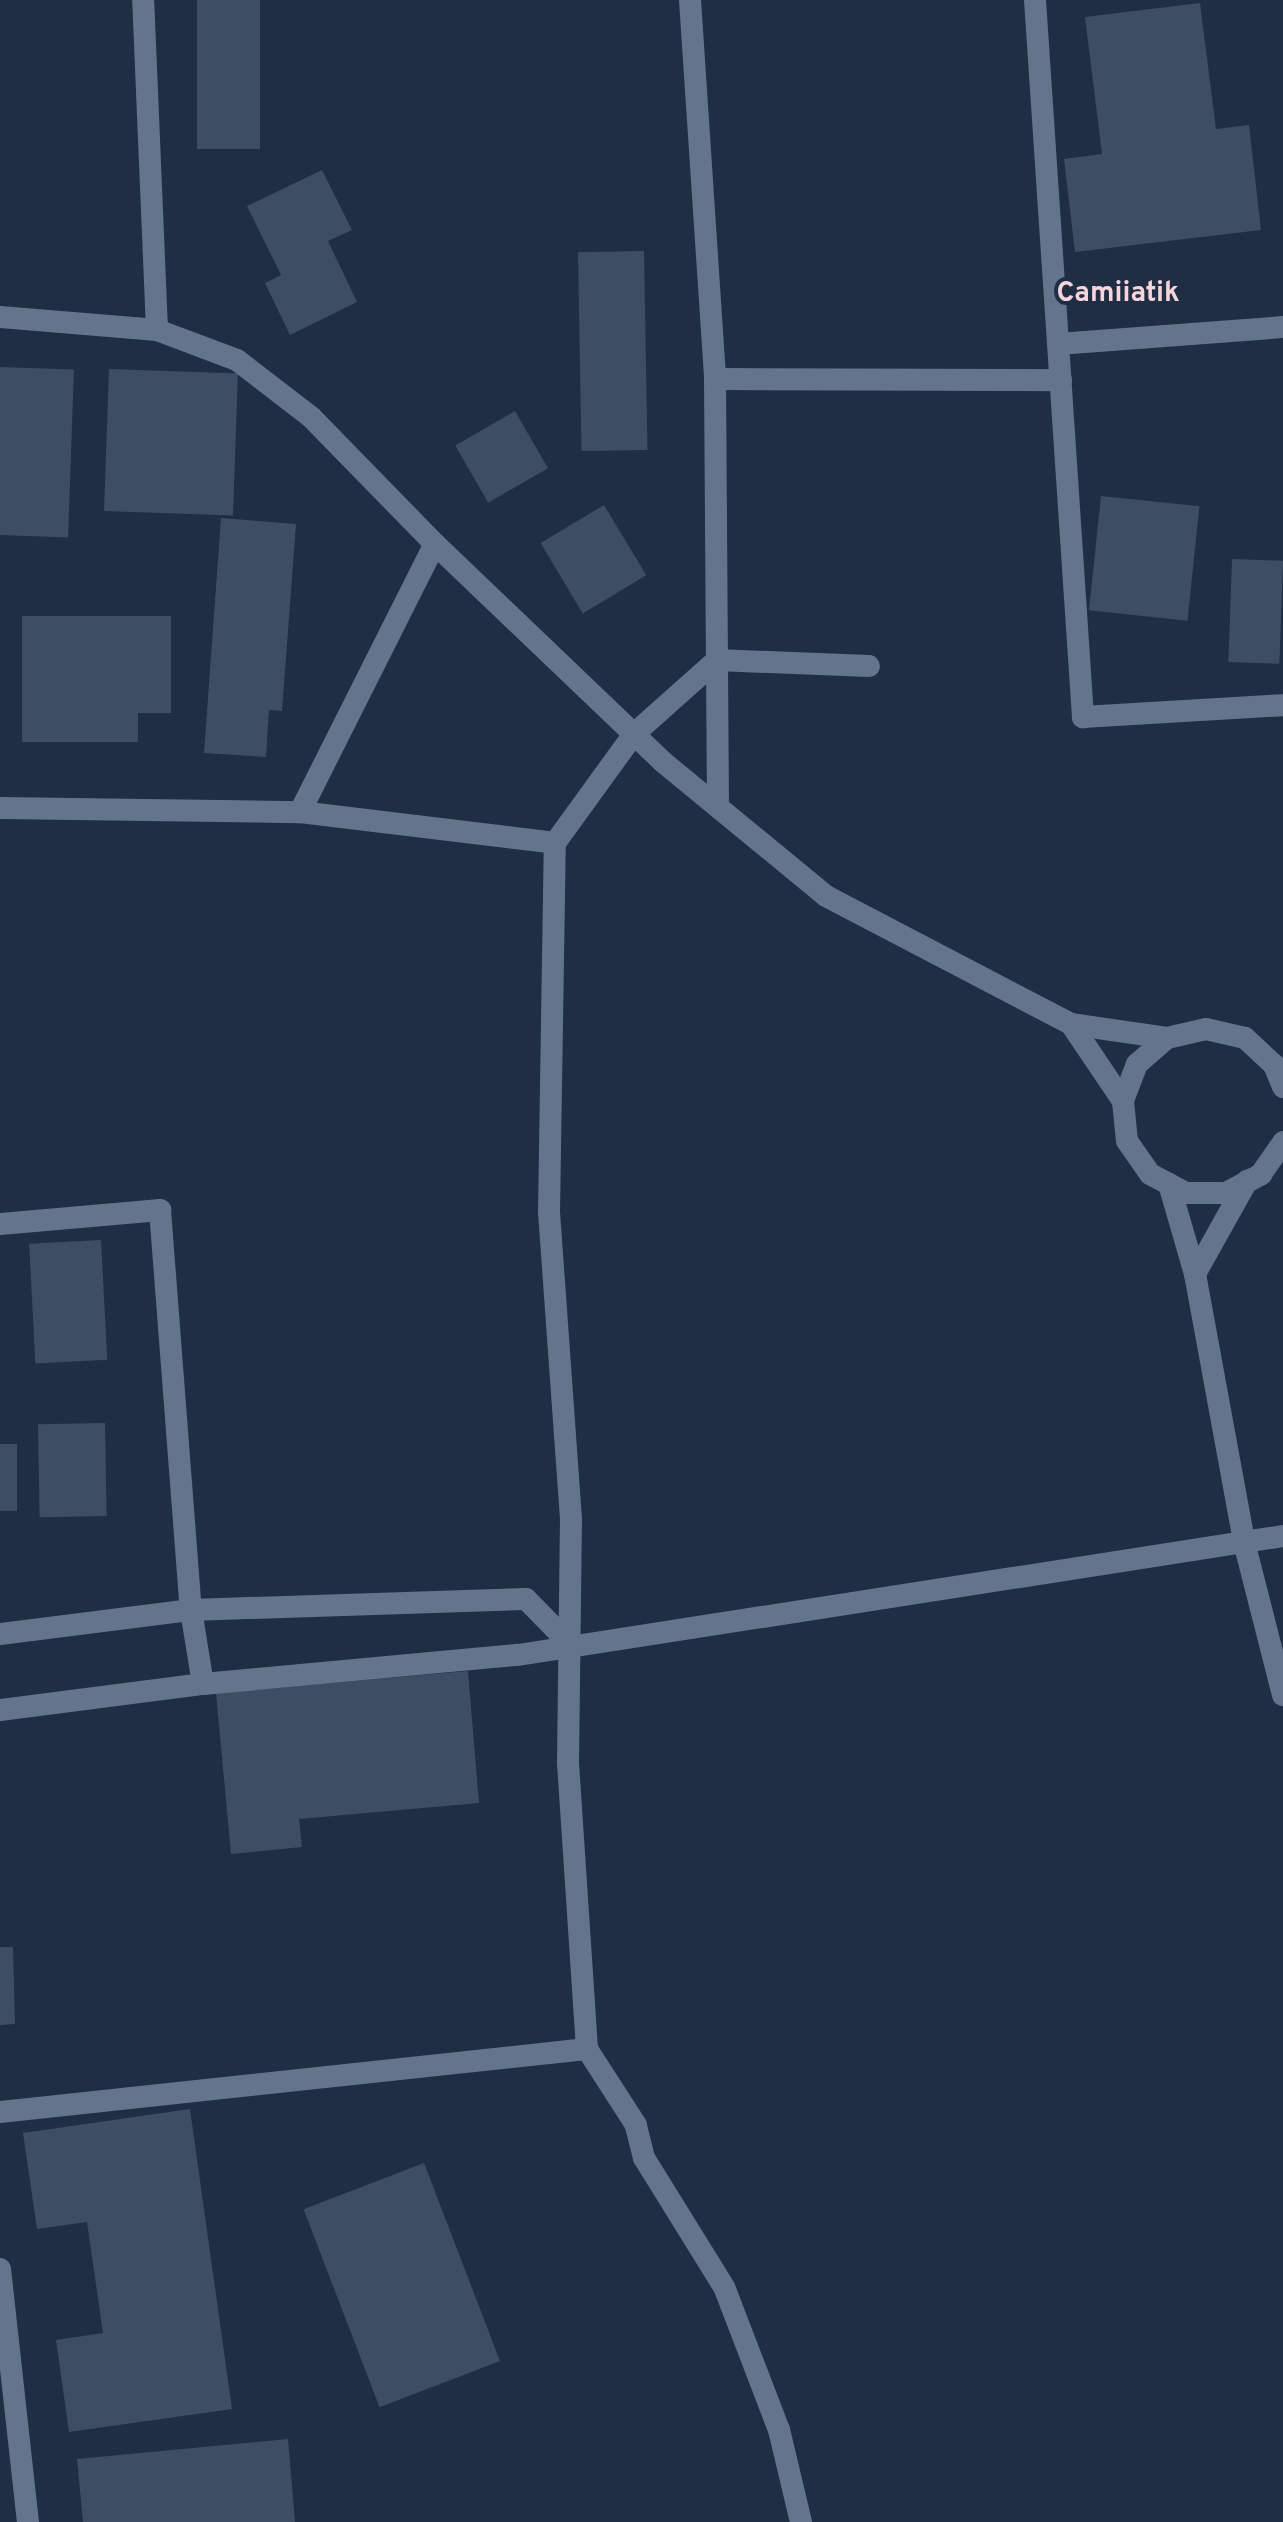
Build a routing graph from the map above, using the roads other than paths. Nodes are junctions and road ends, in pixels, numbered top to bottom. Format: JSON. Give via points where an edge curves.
{"nodes":[{"id":1,"x":143,"y":0,"type":"edge"},
{"id":2,"x":690,"y":0,"type":"edge"},
{"id":3,"x":1035,"y":0,"type":"edge"},
{"id":4,"x":0,"y":317,"type":"edge"},
{"id":5,"x":1283,"y":327,"type":"edge"},
{"id":6,"x":157,"y":330,"type":"junction"},
{"id":7,"x":1058,"y":344,"type":"junction"},
{"id":8,"x":715,"y":379,"type":"junction"},
{"id":9,"x":1061,"y":380,"type":"junction"},
{"id":10,"x":435,"y":544,"type":"junction"},
{"id":11,"x":717,"y":660,"type":"junction"},
{"id":12,"x":869,"y":666,"type":"dead end"},
{"id":13,"x":1283,"y":705,"type":"edge"},
{"id":14,"x":634,"y":734,"type":"junction"},
{"id":15,"x":718,"y":807,"type":"junction"},
{"id":16,"x":0,"y":808,"type":"edge"},
{"id":17,"x":300,"y":812,"type":"junction"},
{"id":18,"x":555,"y":843,"type":"junction"},
{"id":19,"x":1071,"y":1024,"type":"junction"},
{"id":20,"x":1167,"y":1038,"type":"junction"},
{"id":21,"x":1279,"y":1065,"type":"edge"},
{"id":22,"x":1283,"y":1087,"type":"edge"},
{"id":23,"x":1123,"y":1101,"type":"junction"},
{"id":24,"x":1279,"y":1151,"type":"edge"},
{"id":25,"x":1248,"y":1181,"type":"junction"},
{"id":26,"x":1169,"y":1184,"type":"junction"},
{"id":27,"x":0,"y":1224,"type":"edge"},
{"id":28,"x":1195,"y":1274,"type":"junction"},
{"id":29,"x":1283,"y":1536,"type":"edge"},
{"id":30,"x":1244,"y":1542,"type":"junction"},
{"id":31,"x":191,"y":1610,"type":"junction"},
{"id":32,"x":0,"y":1634,"type":"edge"},
{"id":33,"x":572,"y":1646,"type":"junction"},
{"id":34,"x":203,"y":1684,"type":"junction"},
{"id":35,"x":1283,"y":1695,"type":"edge"},
{"id":36,"x":0,"y":1710,"type":"edge"},
{"id":37,"x":587,"y":2049,"type":"junction"},
{"id":38,"x":0,"y":2112,"type":"edge"},
{"id":39,"x":0,"y":2269,"type":"edge"},
{"id":40,"x":28,"y":2522,"type":"edge"},
{"id":41,"x":801,"y":2522,"type":"edge"}],
"edges":[{"from":1,"to":6,"type":"street"},
{"from":2,"to":8,"type":"street"},
{"from":3,"to":7,"type":"street"},
{"from":4,"to":6,"type":"street"},
{"from":5,"to":7,"type":"street"},
{"from":6,"to":10,"type":"street","via":[[237,360],[311,417]]},
{"from":7,"to":9,"type":"street"},
{"from":8,"to":9,"type":"street"},
{"from":8,"to":11,"type":"street"},
{"from":9,"to":13,"type":"street","via":[[1083,717]]},
{"from":10,"to":14,"type":"street"},
{"from":10,"to":17,"type":"street"},
{"from":11,"to":12,"type":"street"},
{"from":11,"to":14,"type":"street"},
{"from":11,"to":15,"type":"street"},
{"from":14,"to":15,"type":"street"},
{"from":14,"to":18,"type":"street"},
{"from":15,"to":19,"type":"street","via":[[826,896]]},
{"from":16,"to":17,"type":"street"},
{"from":17,"to":18,"type":"street"},
{"from":18,"to":33,"type":"street","via":[[549,1213],[571,1519]]},
{"from":19,"to":20,"type":"street"},
{"from":19,"to":23,"type":"street"},
{"from":20,"to":21,"type":"street","via":[[1206,1029],[1245,1038]]},
{"from":20,"to":23,"type":"street","via":[[1137,1064]]},
{"from":21,"to":22,"type":"street"},
{"from":23,"to":26,"type":"street","via":[[1127,1141],[1150,1174]]},
{"from":24,"to":25,"type":"street","via":[[1261,1174]]},
{"from":25,"to":26,"type":"street","via":[[1226,1193],[1185,1193]]},
{"from":25,"to":28,"type":"street"},
{"from":26,"to":28,"type":"street"},
{"from":27,"to":31,"type":"street","via":[[160,1210]]},
{"from":28,"to":30,"type":"street"},
{"from":29,"to":30,"type":"street"},
{"from":30,"to":33,"type":"street"},
{"from":30,"to":35,"type":"street"},
{"from":31,"to":32,"type":"street"},
{"from":31,"to":33,"type":"street","via":[[526,1599]]},
{"from":31,"to":34,"type":"street"},
{"from":33,"to":34,"type":"street"},
{"from":33,"to":37,"type":"street","via":[[568,1763]]},
{"from":34,"to":36,"type":"street"},
{"from":37,"to":38,"type":"street"},
{"from":37,"to":41,"type":"street","via":[[636,2125],[644,2158],[724,2287],[779,2430]]},
{"from":39,"to":40,"type":"street"}]}
